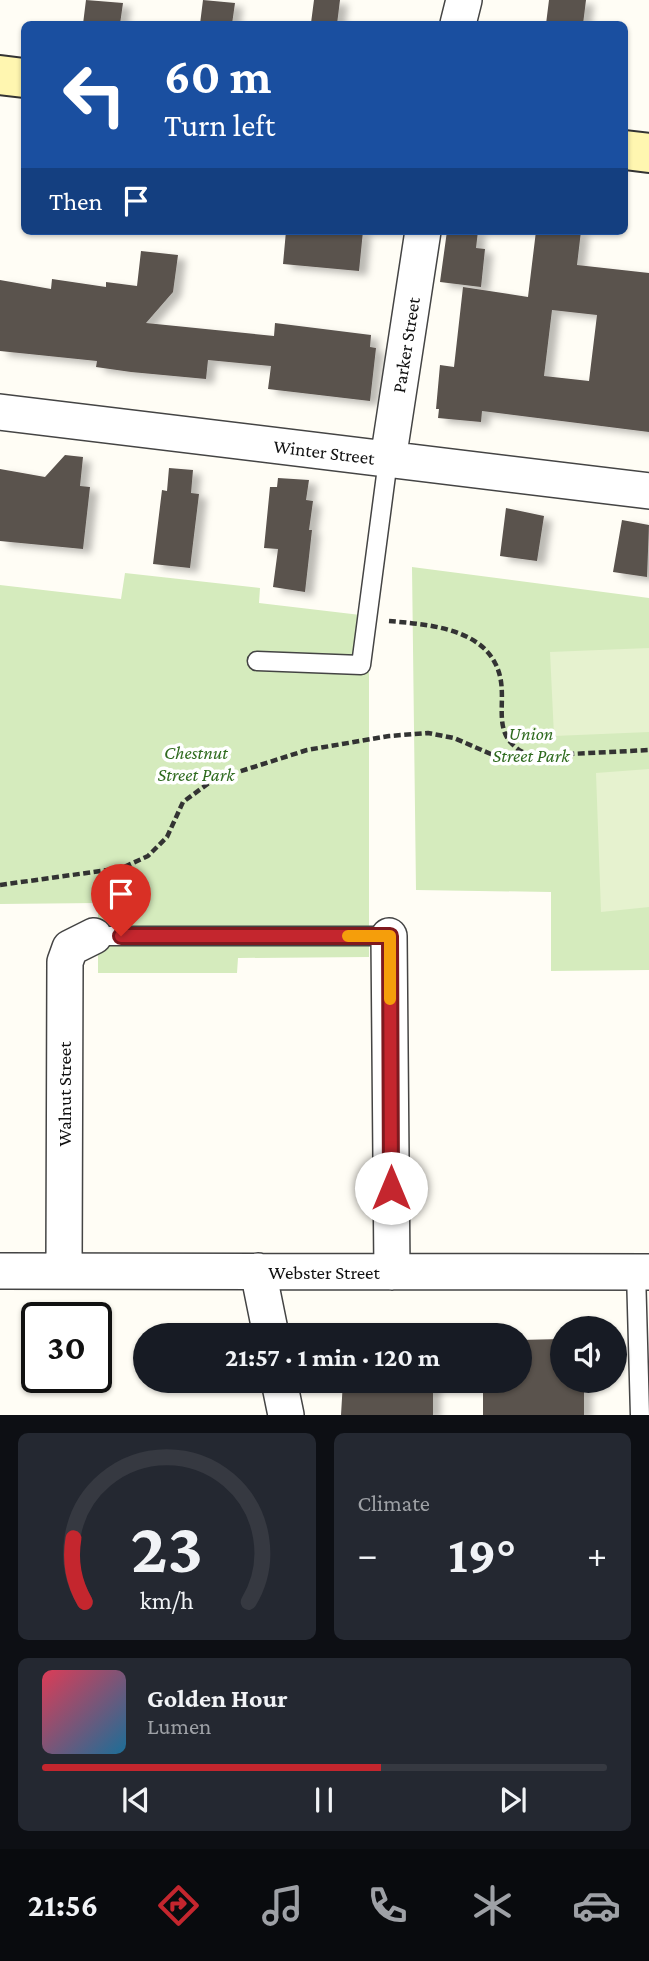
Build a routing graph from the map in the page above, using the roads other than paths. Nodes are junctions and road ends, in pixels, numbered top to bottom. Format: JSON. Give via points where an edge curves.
{"nodes":[{"id":1,"x":464,"y":0,"type":"edge"},
{"id":2,"x":459,"y":21,"type":"edge"},
{"id":3,"x":0,"y":75,"type":"edge"},
{"id":4,"x":21,"y":78,"type":"edge"},
{"id":5,"x":628,"y":150,"type":"edge"},
{"id":6,"x":649,"y":153,"type":"edge"},
{"id":7,"x":423,"y":235,"type":"edge"},
{"id":8,"x":0,"y":412,"type":"edge"},
{"id":9,"x":388,"y":460,"type":"junction"},
{"id":10,"x":649,"y":491,"type":"edge"},
{"id":11,"x":257,"y":661,"type":"dead end"},
{"id":12,"x":94,"y":936,"type":"joint"},
{"id":13,"x":390,"y":936,"type":"joint"},
{"id":14,"x":64,"y":1269,"type":"junction"},
{"id":15,"x":0,"y":1271,"type":"edge"},
{"id":16,"x":258,"y":1271,"type":"junction"},
{"id":17,"x":392,"y":1272,"type":"junction"},
{"id":18,"x":643,"y":1272,"type":"edge"},
{"id":19,"x":269,"y":1323,"type":"edge"},
{"id":20,"x":281,"y":1393,"type":"edge"},
{"id":21,"x":286,"y":1415,"type":"edge"},
{"id":22,"x":640,"y":1415,"type":"edge"}],
"edges":[{"from":1,"to":2,"type":"street"},
{"from":3,"to":4,"type":"street"},
{"from":5,"to":6,"type":"street"},
{"from":7,"to":9,"type":"street","name":"Parker Street"},
{"from":8,"to":9,"type":"street","name":"Winter Street"},
{"from":9,"to":10,"type":"street","name":"Winter Street"},
{"from":9,"to":11,"type":"lane","via":[[361,665]]},
{"from":12,"to":13,"type":"lane"},
{"from":12,"to":14,"type":"street","name":"Walnut Street","via":[[70,948],[65,962]]},
{"from":13,"to":17,"type":"street"},
{"from":14,"to":15,"type":"street","name":"Webster Street"},
{"from":14,"to":16,"type":"street","name":"Webster Street"},
{"from":16,"to":17,"type":"street","name":"Webster Street"},
{"from":16,"to":19,"type":"street"},
{"from":17,"to":18,"type":"street","name":"Webster Street"},
{"from":18,"to":22,"type":"lane"},
{"from":20,"to":21,"type":"street"}]}
